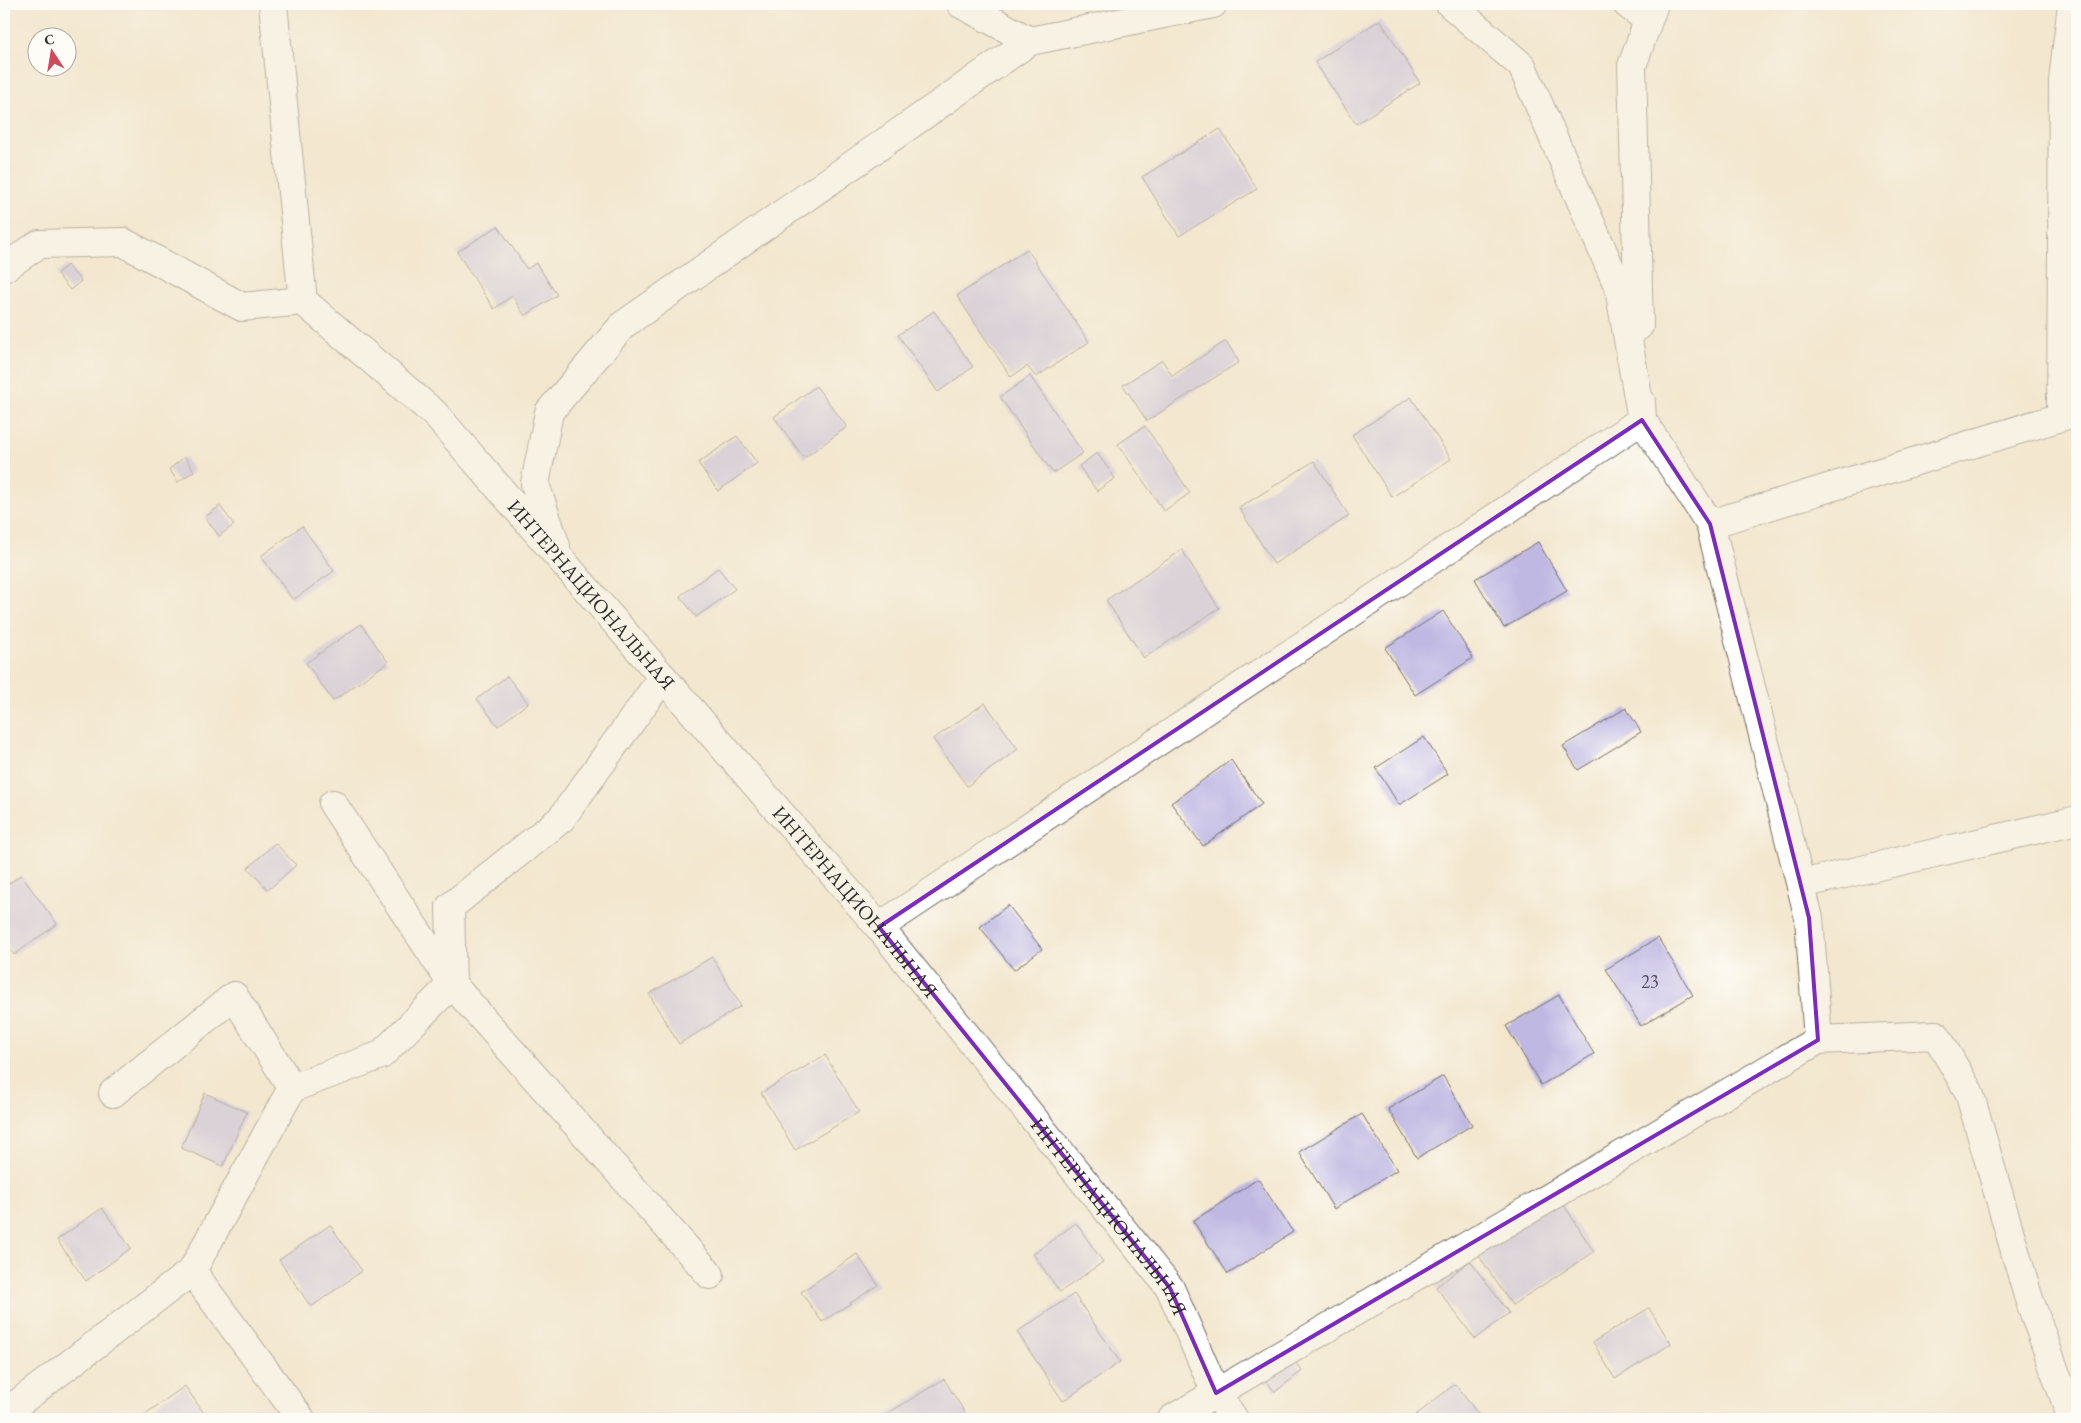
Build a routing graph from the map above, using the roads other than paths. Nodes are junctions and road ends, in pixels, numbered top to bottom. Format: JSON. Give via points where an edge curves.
{"nodes":[{"id":1,"x":273,"y":4,"type":"edge"},
{"id":2,"x":961,"y":4,"type":"edge"},
{"id":3,"x":1213,"y":4,"type":"edge"},
{"id":4,"x":1450,"y":4,"type":"edge"},
{"id":5,"x":2072,"y":4,"type":"edge"},
{"id":6,"x":1643,"y":9,"type":"edge"},
{"id":7,"x":1030,"y":41,"type":"junction"},
{"id":8,"x":4,"y":268,"type":"edge"},
{"id":9,"x":303,"y":301,"type":"junction"},
{"id":10,"x":2069,"y":414,"type":"edge"},
{"id":11,"x":1642,"y":420,"type":"junction"},
{"id":12,"x":1710,"y":524,"type":"junction"},
{"id":13,"x":562,"y":561,"type":"junction"},
{"id":14,"x":663,"y":677,"type":"junction"},
{"id":15,"x":333,"y":804,"type":"dead end"},
{"id":16,"x":2077,"y":820,"type":"edge"},
{"id":17,"x":1800,"y":884,"type":"junction"},
{"id":18,"x":879,"y":927,"type":"junction"},
{"id":19,"x":452,"y":984,"type":"junction"},
{"id":20,"x":1818,"y":1040,"type":"junction"},
{"id":21,"x":292,"y":1088,"type":"junction"},
{"id":22,"x":112,"y":1093,"type":"dead end"},
{"id":23,"x":192,"y":1271,"type":"junction"},
{"id":24,"x":710,"y":1275,"type":"dead end"},
{"id":25,"x":1216,"y":1393,"type":"junction"},
{"id":26,"x":4,"y":1414,"type":"edge"},
{"id":27,"x":301,"y":1419,"type":"edge"},
{"id":28,"x":1172,"y":1419,"type":"edge"},
{"id":29,"x":1234,"y":1419,"type":"edge"},
{"id":30,"x":2072,"y":1419,"type":"edge"}],
"edges":[{"from":1,"to":9,"type":"street"},
{"from":2,"to":7,"type":"street"},
{"from":3,"to":7,"type":"street"},
{"from":4,"to":11,"type":"street","via":[[1522,66],[1619,288]]},
{"from":5,"to":10,"type":"street","via":[[2063,80]]},
{"from":6,"to":11,"type":"street","via":[[1632,66]]},
{"from":7,"to":13,"type":"street","via":[[623,325],[549,412],[535,484]]},
{"from":8,"to":9,"type":"street","via":[[39,244],[123,242],[242,307]]},
{"from":9,"to":13,"type":"street","name":"ИНТЕРНАЦИОНАЛЬНАЯ","via":[[434,414]]},
{"from":10,"to":12,"type":"street"},
{"from":11,"to":12,"type":"street"},
{"from":11,"to":18,"type":"street"},
{"from":12,"to":17,"type":"street"},
{"from":13,"to":14,"type":"street","name":"ИНТЕРНАЦИОНАЛЬНАЯ"},
{"from":14,"to":18,"type":"street","name":"ИНТЕРНАЦИОНАЛЬНАЯ"},
{"from":14,"to":19,"type":"street","via":[[561,819],[450,907]]},
{"from":15,"to":19,"type":"street"},
{"from":16,"to":17,"type":"street"},
{"from":17,"to":20,"type":"street","via":[[1809,918]]},
{"from":18,"to":25,"type":"street","name":"ИНТЕРНАЦИОНАЛЬНАЯ","via":[[1170,1288]]},
{"from":19,"to":21,"type":"street","via":[[381,1055]]},
{"from":19,"to":24,"type":"street"},
{"from":20,"to":25,"type":"street"},
{"from":20,"to":30,"type":"street","via":[[1936,1034],[1970,1092],[2028,1296]]},
{"from":21,"to":22,"type":"street","via":[[234,996]]},
{"from":21,"to":23,"type":"street"},
{"from":23,"to":26,"type":"street"},
{"from":23,"to":27,"type":"street"},
{"from":25,"to":28,"type":"street"},
{"from":25,"to":29,"type":"street","name":"ИНТЕРНАЦИОНАЛЬНАЯ"}]}
